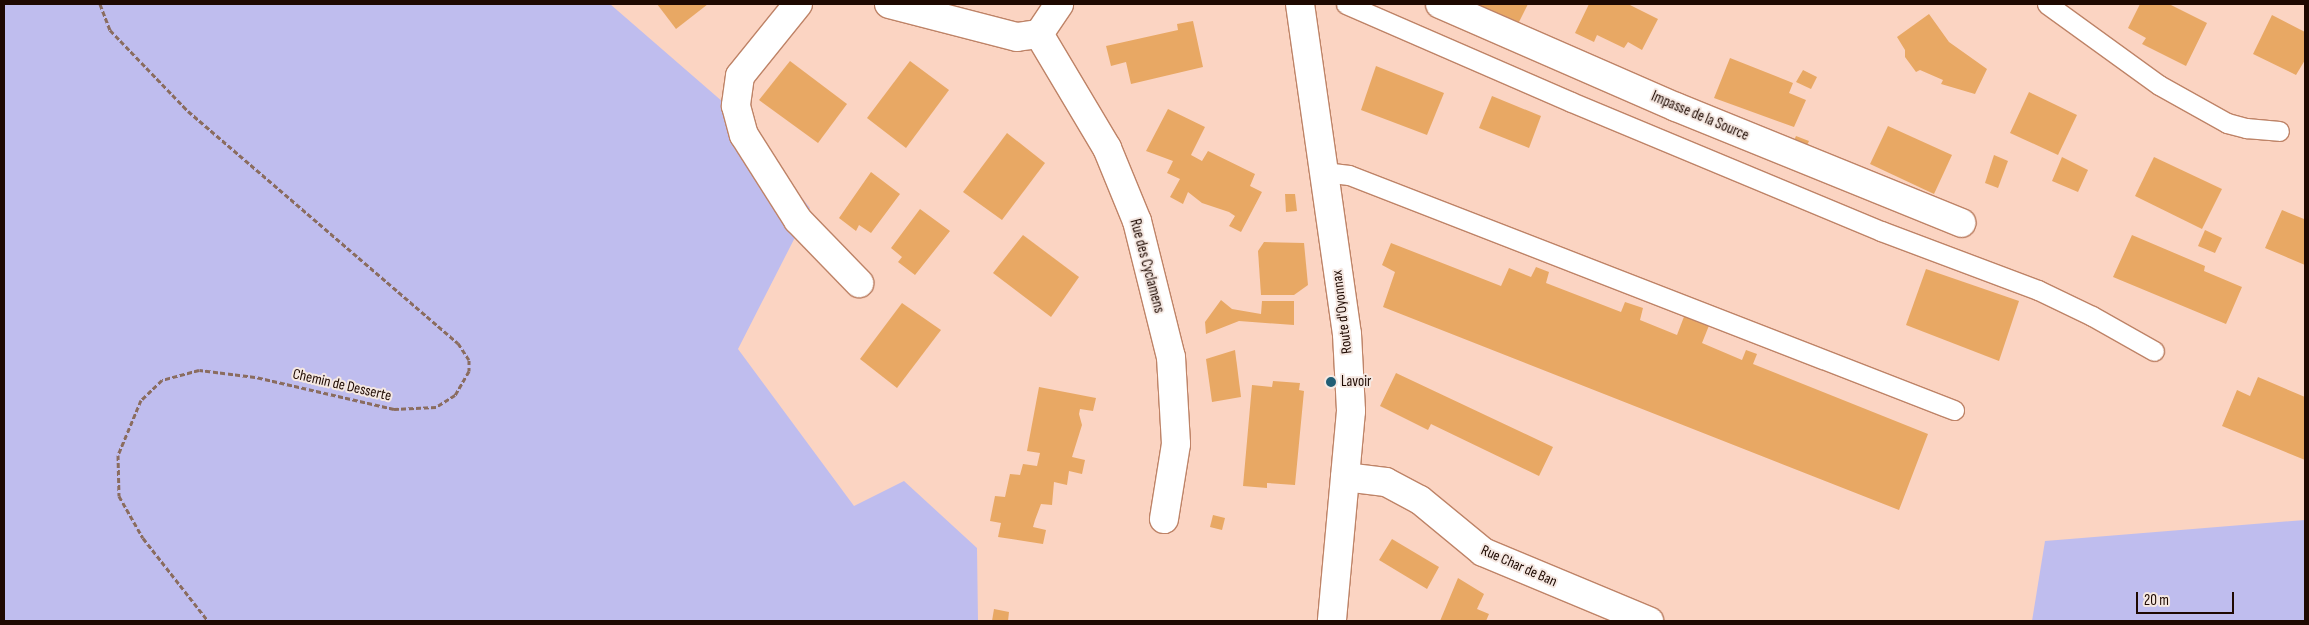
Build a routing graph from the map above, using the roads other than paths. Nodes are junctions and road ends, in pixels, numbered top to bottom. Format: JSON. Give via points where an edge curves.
{"nodes":[{"id":1,"x":798,"y":4,"type":"edge"},
{"id":2,"x":889,"y":4,"type":"edge"},
{"id":3,"x":1059,"y":4,"type":"edge"},
{"id":4,"x":1300,"y":4,"type":"edge"},
{"id":5,"x":1346,"y":4,"type":"edge"},
{"id":6,"x":1440,"y":4,"type":"edge"},
{"id":7,"x":2047,"y":4,"type":"edge"},
{"id":8,"x":1039,"y":34,"type":"junction"},
{"id":9,"x":2279,"y":131,"type":"dead end"},
{"id":10,"x":1324,"y":172,"type":"junction"},
{"id":11,"x":1961,"y":223,"type":"dead end"},
{"id":12,"x":859,"y":283,"type":"dead end"},
{"id":13,"x":2154,"y":352,"type":"dead end"},
{"id":14,"x":1954,"y":410,"type":"dead end"},
{"id":15,"x":1345,"y":477,"type":"junction"},
{"id":16,"x":1164,"y":519,"type":"dead end"},
{"id":17,"x":1332,"y":621,"type":"edge"},
{"id":18,"x":1648,"y":621,"type":"edge"}],
"edges":[{"from":1,"to":12,"type":"street","via":[[740,76],[736,106],[744,135],[798,220]]},
{"from":2,"to":8,"type":"street","via":[[1016,37]]},
{"from":3,"to":8,"type":"street"},
{"from":4,"to":10,"type":"street","name":"Route d'Oyonnax"},
{"from":5,"to":13,"type":"lane","via":[[1571,102],[1882,230],[2038,290],[2092,316]]},
{"from":6,"to":11,"type":"street","name":"Impasse de la Source","via":[[1676,107]]},
{"from":7,"to":9,"type":"lane","via":[[2159,85],[2227,123]]},
{"from":8,"to":16,"type":"street","name":"Rue des Cyclamens","via":[[1107,148],[1139,230],[1171,357],[1176,444]]},
{"from":10,"to":14,"type":"lane","via":[[1348,175]]},
{"from":10,"to":15,"type":"street","name":"Route d'Oyonnax","via":[[1347,334],[1351,411]]},
{"from":15,"to":17,"type":"street","name":"Route d'Oyonnax"},
{"from":15,"to":18,"type":"street","name":"Rue Char de Ban","via":[[1386,482],[1420,500],[1482,552]]}]}
